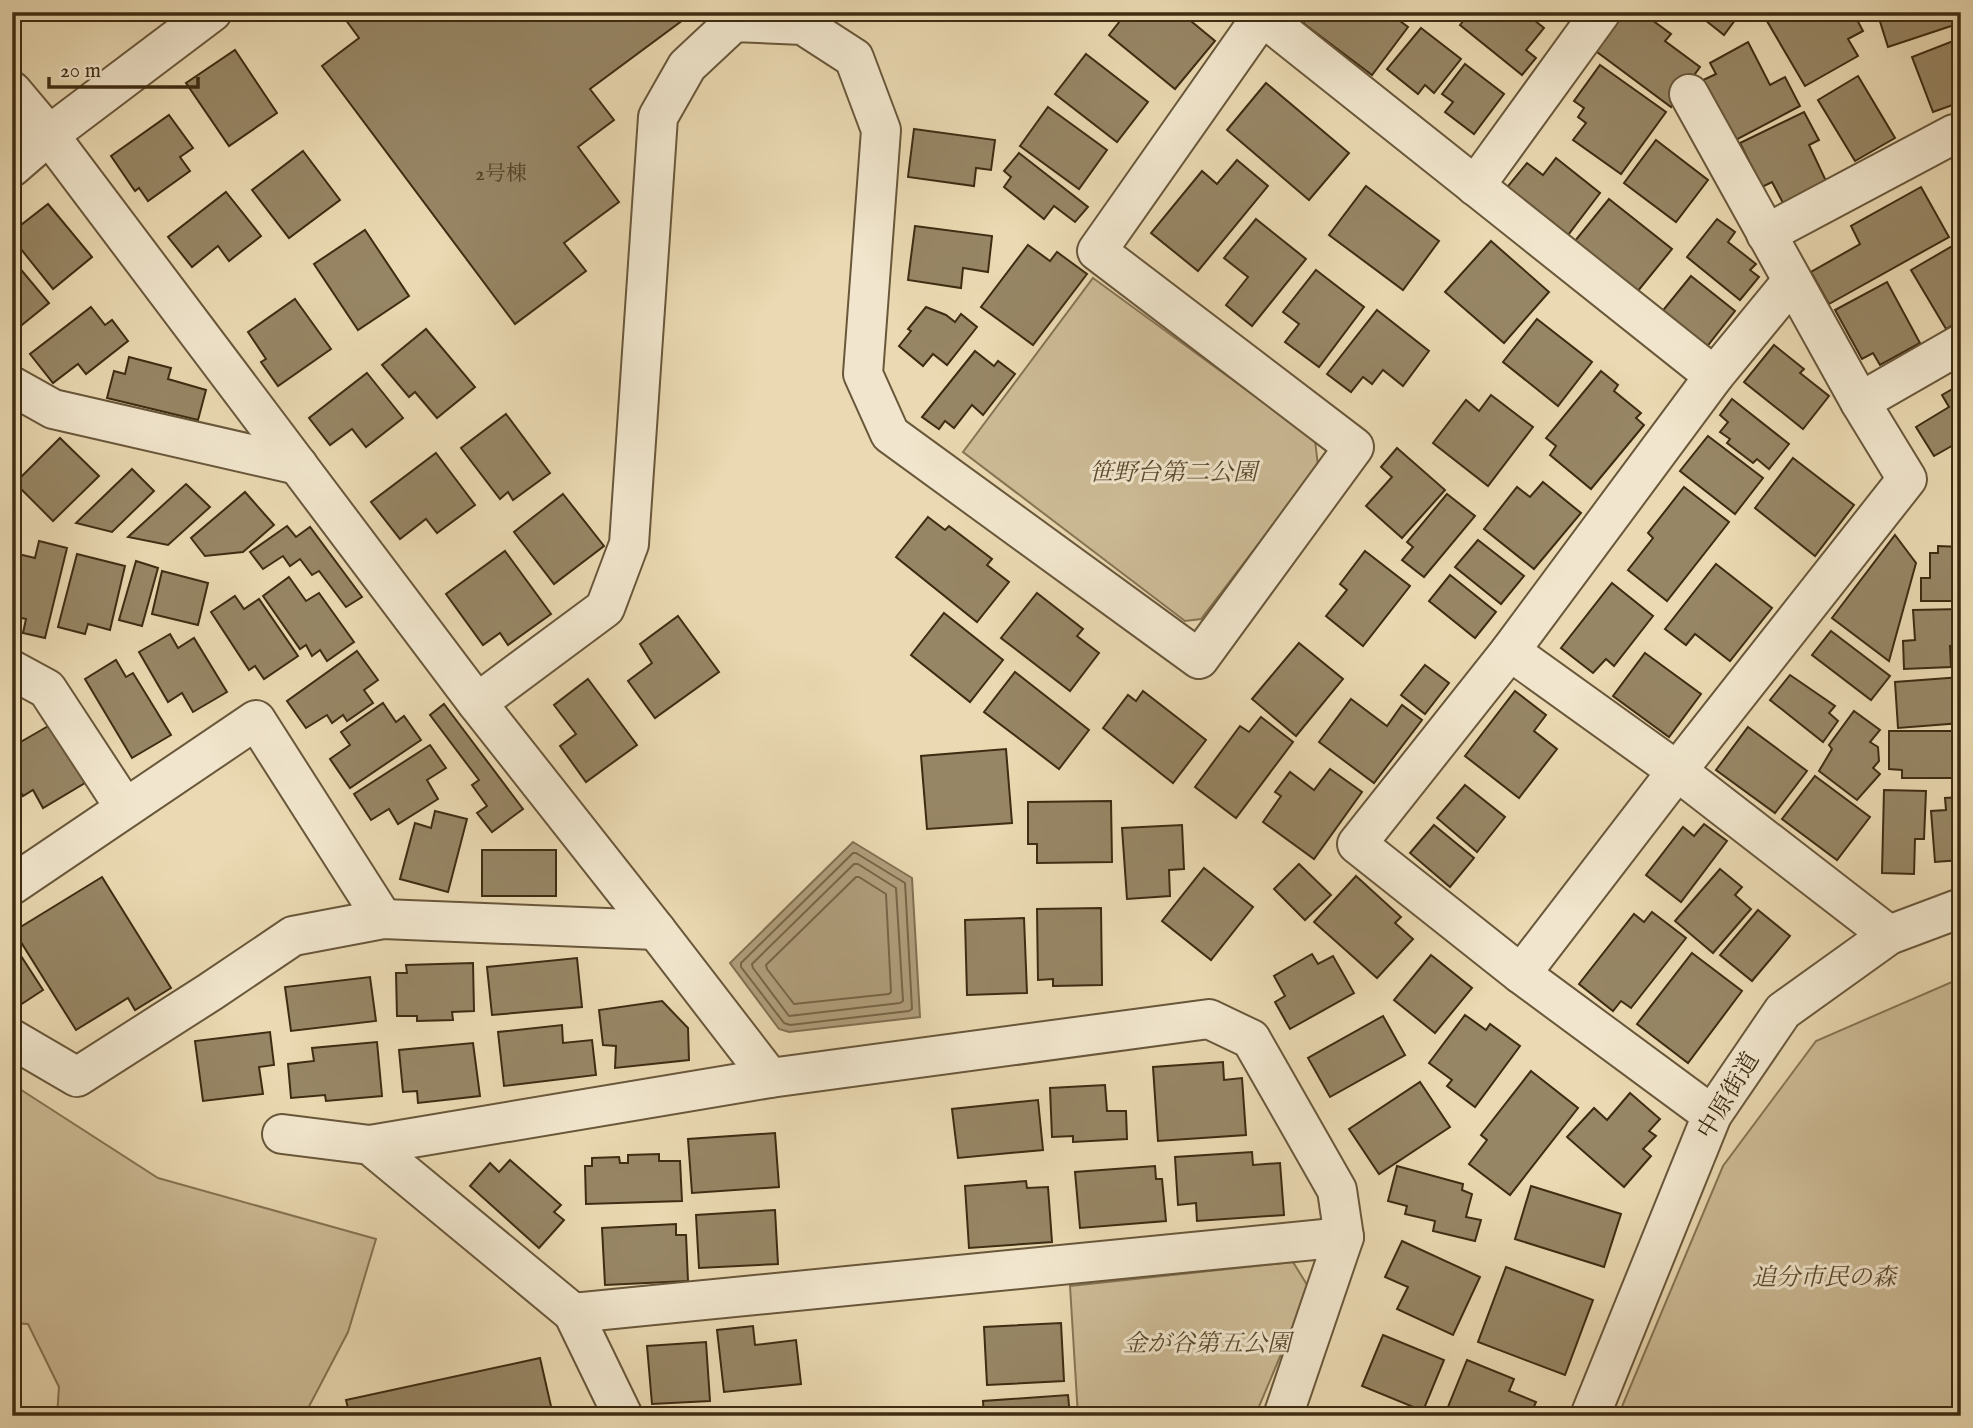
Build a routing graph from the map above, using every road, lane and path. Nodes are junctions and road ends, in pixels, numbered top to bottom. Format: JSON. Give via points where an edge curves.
{"nodes":[{"id":1,"x":212,"y":12,"type":"edge"},
{"id":2,"x":1601,"y":12,"type":"edge"},
{"id":3,"x":1263,"y":14,"type":"edge"},
{"id":4,"x":12,"y":91,"type":"edge"},
{"id":5,"x":1689,"y":94,"type":"dead end"},
{"id":6,"x":1961,"y":133,"type":"edge"},
{"id":7,"x":49,"y":135,"type":"junction"},
{"id":8,"x":12,"y":167,"type":"edge"},
{"id":9,"x":1475,"y":186,"type":"junction"},
{"id":10,"x":1766,"y":234,"type":"junction"},
{"id":11,"x":1792,"y":281,"type":"junction"},
{"id":12,"x":1961,"y":345,"type":"edge"},
{"id":13,"x":1714,"y":376,"type":"junction"},
{"id":14,"x":12,"y":386,"type":"edge"},
{"id":15,"x":1860,"y":402,"type":"junction"},
{"id":16,"x":298,"y":465,"type":"junction"},
{"id":17,"x":1510,"y":651,"type":"junction"},
{"id":18,"x":12,"y":670,"type":"edge"},
{"id":19,"x":477,"y":703,"type":"junction"},
{"id":20,"x":1677,"y":771,"type":"junction"},
{"id":21,"x":125,"y":808,"type":"junction"},
{"id":22,"x":12,"y":885,"type":"edge"},
{"id":23,"x":1961,"y":908,"type":"edge"},
{"id":24,"x":383,"y":919,"type":"junction"},
{"id":25,"x":656,"y":930,"type":"junction"},
{"id":26,"x":1889,"y":935,"type":"junction"},
{"id":27,"x":1521,"y":974,"type":"junction"},
{"id":28,"x":12,"y":1039,"type":"edge"},
{"id":29,"x":770,"y":1078,"type":"junction"},
{"id":30,"x":1712,"y":1115,"type":"junction"},
{"id":31,"x":282,"y":1134,"type":"dead end"},
{"id":32,"x":370,"y":1145,"type":"junction"},
{"id":33,"x":1344,"y":1237,"type":"junction"},
{"id":34,"x":573,"y":1313,"type":"junction"},
{"id":35,"x":623,"y":1416,"type":"edge"},
{"id":36,"x":1283,"y":1416,"type":"edge"},
{"id":37,"x":1590,"y":1416,"type":"edge"}],
"edges":[{"from":1,"to":7,"type":"street"},
{"from":2,"to":9,"type":"street"},
{"from":3,"to":9,"type":"street"},
{"from":3,"to":19,"type":"street","via":[[1097,251],[1354,447],[1199,659],[890,434],[863,374],[881,130],[854,58],[803,25],[733,22],[687,66],[658,117],[629,544],[605,608]]},
{"from":4,"to":7,"type":"street"},
{"from":5,"to":10,"type":"street"},
{"from":6,"to":10,"type":"street"},
{"from":7,"to":8,"type":"street"},
{"from":7,"to":16,"type":"street"},
{"from":9,"to":13,"type":"street"},
{"from":10,"to":11,"type":"street"},
{"from":11,"to":13,"type":"street"},
{"from":11,"to":15,"type":"street"},
{"from":12,"to":15,"type":"street"},
{"from":13,"to":17,"type":"street"},
{"from":14,"to":16,"type":"street","via":[[53,410]]},
{"from":15,"to":20,"type":"street","via":[[1908,479]]},
{"from":16,"to":19,"type":"street"},
{"from":17,"to":20,"type":"street"},
{"from":17,"to":27,"type":"street","via":[[1357,844]]},
{"from":18,"to":21,"type":"street","via":[[47,689]]},
{"from":19,"to":25,"type":"street"},
{"from":20,"to":26,"type":"street"},
{"from":20,"to":27,"type":"street"},
{"from":21,"to":22,"type":"street"},
{"from":21,"to":24,"type":"street","via":[[256,720]]},
{"from":23,"to":26,"type":"street","name":"中原街道"},
{"from":24,"to":25,"type":"street"},
{"from":24,"to":28,"type":"street","via":[[293,936],[77,1077]]},
{"from":25,"to":29,"type":"street"},
{"from":26,"to":30,"type":"street","name":"中原街道","via":[[1783,1010]]},
{"from":27,"to":30,"type":"street"},
{"from":29,"to":32,"type":"street"},
{"from":29,"to":33,"type":"street","via":[[1209,1019],[1251,1039],[1337,1190]]},
{"from":30,"to":37,"type":"street","name":"中原街道"},
{"from":31,"to":32,"type":"street"},
{"from":32,"to":34,"type":"street"},
{"from":33,"to":34,"type":"street"},
{"from":33,"to":36,"type":"street"},
{"from":34,"to":35,"type":"street"}]}
